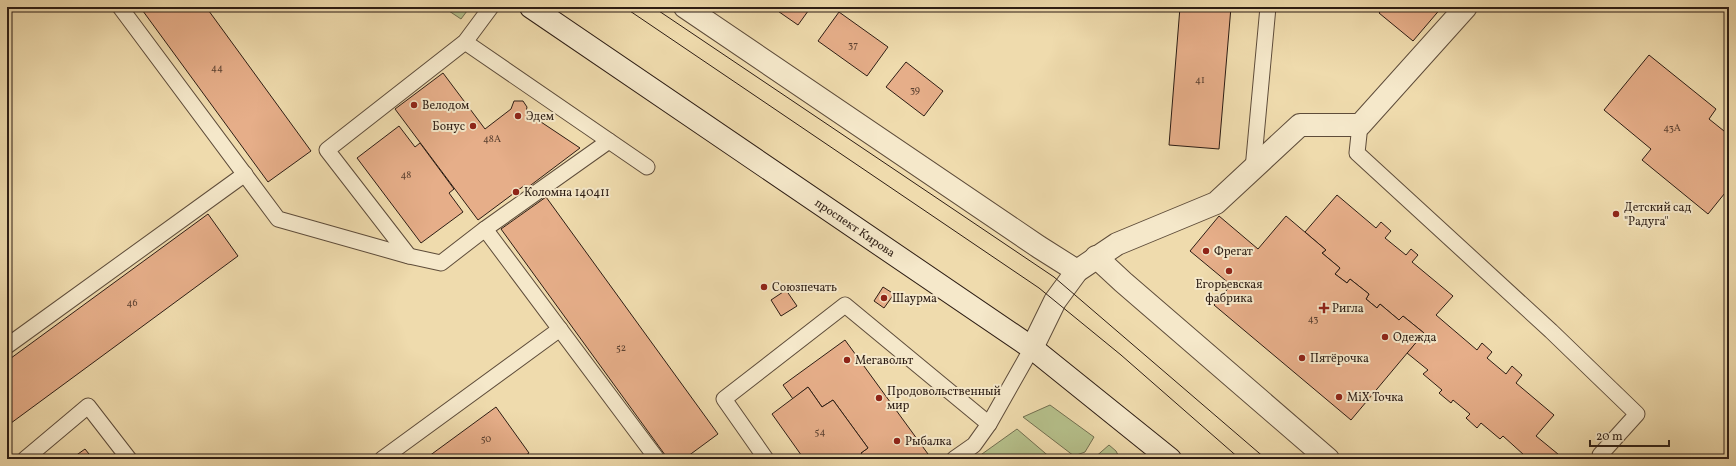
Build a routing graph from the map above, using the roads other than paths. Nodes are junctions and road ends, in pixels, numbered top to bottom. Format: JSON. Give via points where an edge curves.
{"nodes":[{"id":1,"x":120,"y":7,"type":"edge"},
{"id":2,"x":491,"y":7,"type":"edge"},
{"id":3,"x":531,"y":7,"type":"edge"},
{"id":4,"x":685,"y":7,"type":"edge"},
{"id":5,"x":1268,"y":7,"type":"edge"},
{"id":6,"x":1466,"y":7,"type":"edge"},
{"id":7,"x":465,"y":42,"type":"junction"},
{"id":8,"x":1360,"y":125,"type":"junction"},
{"id":9,"x":609,"y":141,"type":"junction"},
{"id":10,"x":647,"y":168,"type":"dead end"},
{"id":11,"x":1253,"y":169,"type":"junction"},
{"id":12,"x":244,"y":174,"type":"junction"},
{"id":13,"x":485,"y":229,"type":"junction"},
{"id":14,"x":408,"y":256,"type":"junction"},
{"id":15,"x":1096,"y":257,"type":"junction"},
{"id":16,"x":1077,"y":271,"type":"junction"},
{"id":17,"x":560,"y":329,"type":"junction"},
{"id":18,"x":7,"y":346,"type":"edge"},
{"id":19,"x":1032,"y":348,"type":"junction"},
{"id":20,"x":989,"y":424,"type":"junction"},
{"id":21,"x":1168,"y":458,"type":"edge"},
{"id":22,"x":25,"y":459,"type":"edge"},
{"id":23,"x":129,"y":459,"type":"edge"},
{"id":24,"x":382,"y":459,"type":"edge"},
{"id":25,"x":658,"y":459,"type":"edge"},
{"id":26,"x":766,"y":459,"type":"edge"},
{"id":27,"x":954,"y":459,"type":"edge"},
{"id":28,"x":1328,"y":459,"type":"edge"},
{"id":29,"x":1604,"y":459,"type":"edge"}],
"edges":[{"from":1,"to":12,"type":"lane"},
{"from":2,"to":7,"type":"lane"},
{"from":3,"to":19,"type":"street","name":"проспект Кирова"},
{"from":4,"to":16,"type":"street"},
{"from":5,"to":11,"type":"lane"},
{"from":6,"to":8,"type":"street"},
{"from":7,"to":9,"type":"lane"},
{"from":7,"to":14,"type":"lane","via":[[327,150]]},
{"from":8,"to":11,"type":"street","via":[[1300,125]]},
{"from":8,"to":29,"type":"lane","via":[[1357,153],[1637,414],[1600,455]]},
{"from":9,"to":10,"type":"lane"},
{"from":9,"to":13,"type":"lane"},
{"from":11,"to":15,"type":"street","via":[[1216,203],[1117,244]]},
{"from":12,"to":14,"type":"lane","via":[[278,219]]},
{"from":12,"to":18,"type":"lane"},
{"from":13,"to":14,"type":"lane","via":[[441,263]]},
{"from":13,"to":17,"type":"lane"},
{"from":15,"to":16,"type":"street"},
{"from":15,"to":28,"type":"street"},
{"from":16,"to":19,"type":"street","via":[[1055,301]]},
{"from":17,"to":24,"type":"lane"},
{"from":17,"to":25,"type":"lane"},
{"from":19,"to":20,"type":"lane"},
{"from":19,"to":21,"type":"street","name":"проспект Кирова"},
{"from":20,"to":26,"type":"lane","via":[[844,305],[724,398]]},
{"from":20,"to":27,"type":"lane","via":[[974,445]]},
{"from":22,"to":23,"type":"lane","via":[[88,406]]}]}
